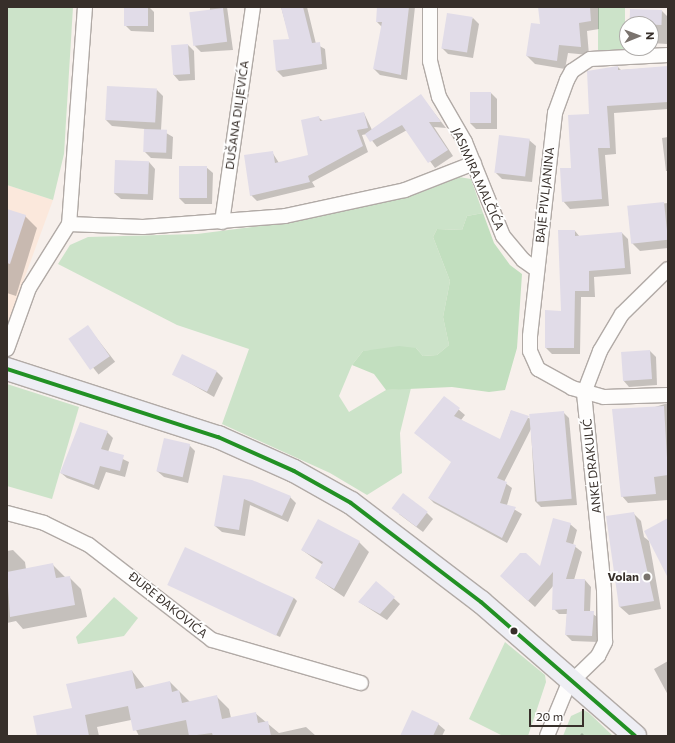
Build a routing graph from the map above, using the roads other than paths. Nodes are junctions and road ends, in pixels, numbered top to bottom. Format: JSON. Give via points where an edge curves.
{"nodes":[{"id":1,"x":85,"y":7,"type":"edge"},
{"id":2,"x":253,"y":7,"type":"edge"},
{"id":3,"x":430,"y":7,"type":"edge"},
{"id":4,"x":668,"y":55,"type":"edge"},
{"id":5,"x":474,"y":163,"type":"junction"},
{"id":6,"x":222,"y":222,"type":"junction"},
{"id":7,"x":69,"y":224,"type":"junction"},
{"id":8,"x":536,"y":269,"type":"junction"},
{"id":9,"x":668,"y":269,"type":"edge"},
{"id":10,"x":7,"y":349,"type":"edge"},
{"id":11,"x":7,"y":369,"type":"edge"},
{"id":12,"x":584,"y":393,"type":"junction"},
{"id":13,"x":668,"y":395,"type":"edge"},
{"id":14,"x":7,"y":513,"type":"edge"},
{"id":15,"x":572,"y":678,"type":"junction"},
{"id":16,"x":361,"y":683,"type":"dead end"},
{"id":17,"x":547,"y":736,"type":"edge"},
{"id":18,"x":635,"y":736,"type":"edge"}],
"edges":[{"from":1,"to":7,"type":"street"},
{"from":2,"to":6,"type":"street","name":"DUŠANA DILJEVIĆA"},
{"from":3,"to":5,"type":"street","name":"JASIMIRA MALČIĆA","via":[[430,61],[437,90]]},
{"from":4,"to":8,"type":"street","name":"BAJE PIVLJANINA","via":[[590,59],[572,71],[555,113]]},
{"from":5,"to":6,"type":"street","via":[[385,195],[285,216]]},
{"from":5,"to":8,"type":"street","name":"JASIMIRA MALČIĆA","via":[[503,236],[523,260]]},
{"from":6,"to":7,"type":"street","via":[[142,227]]},
{"from":7,"to":10,"type":"street","via":[[29,288]]},
{"from":8,"to":12,"type":"street","name":"BAJE PIVLJANINA","via":[[530,336],[533,359],[545,373]]},
{"from":9,"to":12,"type":"street","name":"ANKE DRAKULIĆ","via":[[622,314],[600,352]]},
{"from":11,"to":15,"type":"main road","via":[[177,422],[294,471],[375,521]]},
{"from":12,"to":13,"type":"street","via":[[623,397]]},
{"from":12,"to":15,"type":"street","name":"ANKE DRAKULIĆ","via":[[606,634],[598,656]]},
{"from":14,"to":16,"type":"street","name":"ĐURE ĐAKOVIĆA","via":[[44,523],[89,545],[212,640]]},
{"from":15,"to":17,"type":"street"},
{"from":15,"to":18,"type":"main road"}]}
